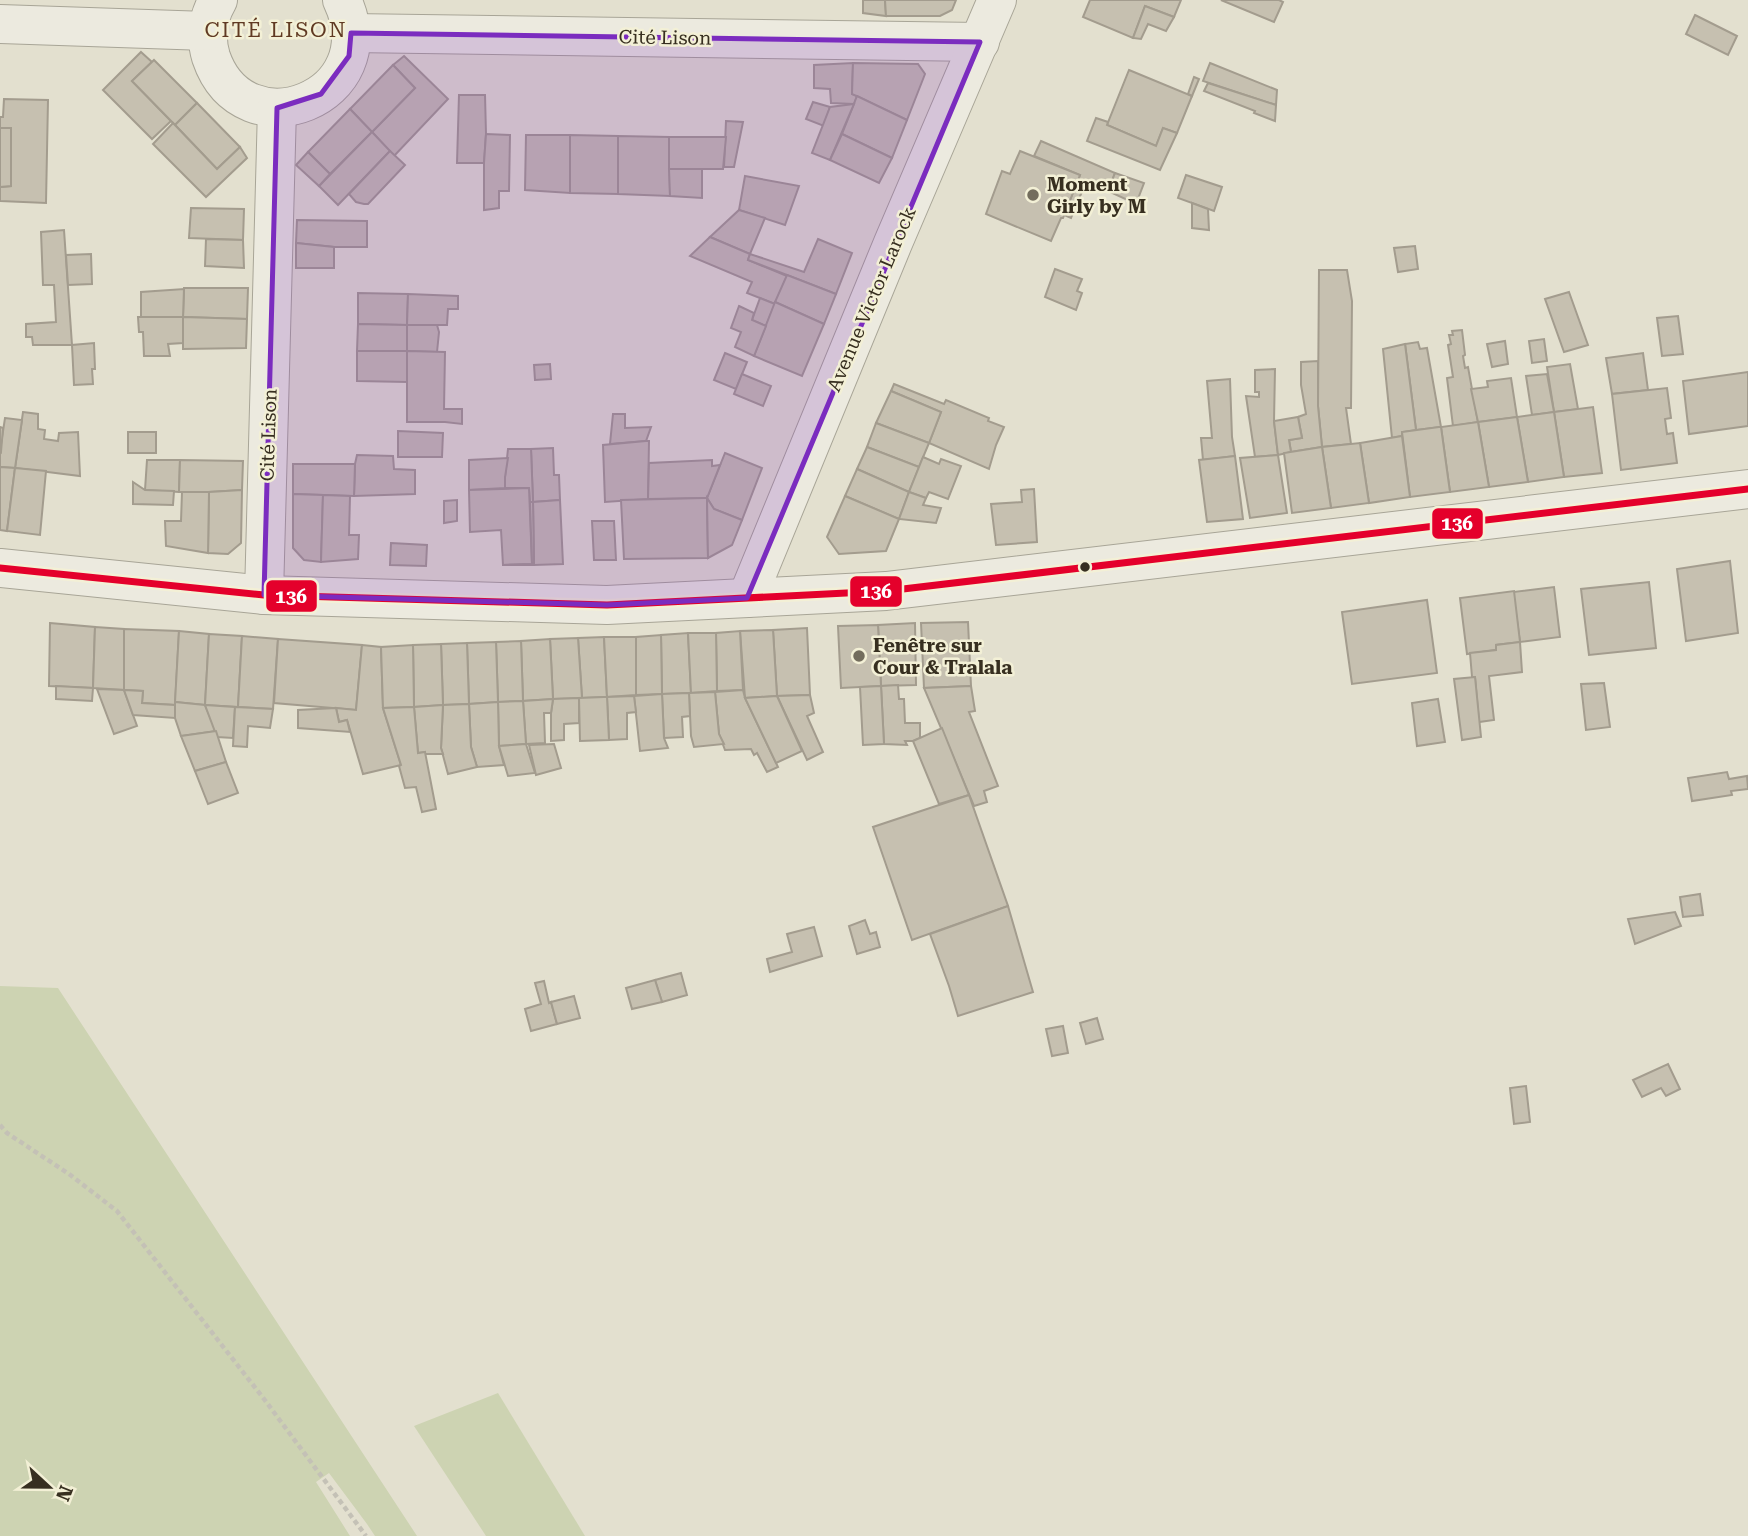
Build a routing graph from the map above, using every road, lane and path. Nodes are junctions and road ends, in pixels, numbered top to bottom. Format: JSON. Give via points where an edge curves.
{"nodes":[{"id":1,"x":997,"y":0,"type":"edge"},
{"id":2,"x":213,"y":15,"type":"edge"},
{"id":3,"x":347,"y":16,"type":"edge"},
{"id":4,"x":0,"y":24,"type":"edge"},
{"id":5,"x":980,"y":42,"type":"junction"},
{"id":6,"x":277,"y":108,"type":"junction"},
{"id":7,"x":1748,"y":489,"type":"edge"},
{"id":8,"x":0,"y":568,"type":"edge"},
{"id":9,"x":264,"y":595,"type":"junction"},
{"id":10,"x":747,"y":598,"type":"junction"},
{"id":11,"x":0,"y":1125,"type":"edge"},
{"id":12,"x":366,"y":1536,"type":"edge"}],
"edges":[{"from":1,"to":5,"type":"street","name":"Avenue Victor Larock"},
{"from":2,"to":4,"type":"street"},
{"from":2,"to":6,"type":"street","via":[[209,50],[226,84],[241,97]]},
{"from":3,"to":5,"type":"street","name":"Cité Lison"},
{"from":3,"to":6,"type":"street","name":"Cité Lison","via":[[349,56],[338,77],[321,94],[300,105]]},
{"from":5,"to":10,"type":"street","name":"Avenue Victor Larock"},
{"from":6,"to":9,"type":"street","name":"Cité Lison"},
{"from":7,"to":10,"type":"street","via":[[886,591]]},
{"from":8,"to":9,"type":"street"},
{"from":9,"to":10,"type":"street","via":[[607,605]]},
{"from":11,"to":12,"type":"path","via":[[117,1211]]}]}
